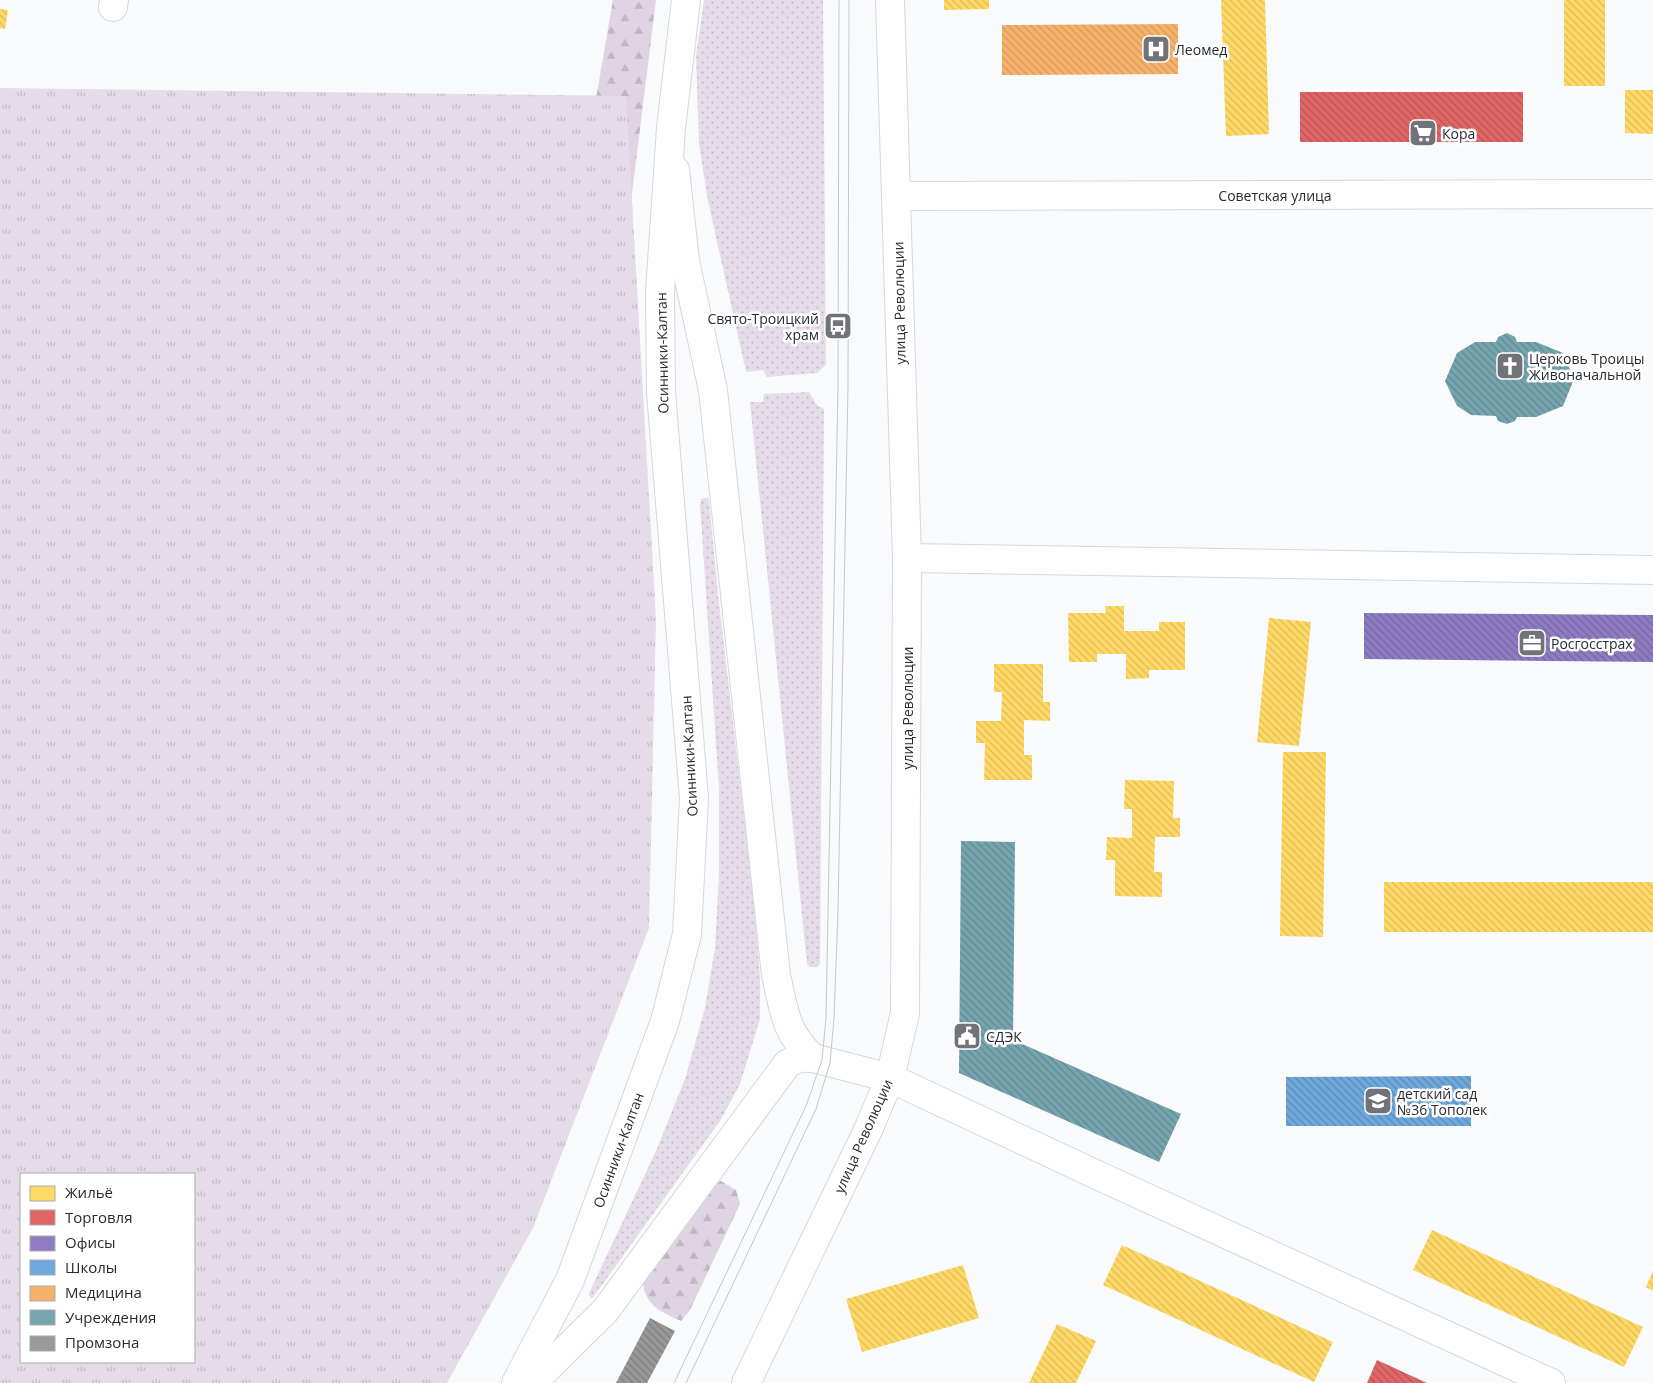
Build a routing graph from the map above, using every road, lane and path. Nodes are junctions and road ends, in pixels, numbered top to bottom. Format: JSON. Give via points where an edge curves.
{"nodes":[{"id":1,"x":686,"y":0,"type":"edge"},
{"id":2,"x":890,"y":0,"type":"edge"},
{"id":3,"x":671,"y":128,"type":"junction"},
{"id":4,"x":1653,"y":194,"type":"edge"},
{"id":5,"x":897,"y":196,"type":"junction"},
{"id":6,"x":907,"y":558,"type":"junction"},
{"id":7,"x":1653,"y":570,"type":"edge"},
{"id":8,"x":814,"y":1058,"type":"junction"},
{"id":9,"x":890,"y":1078,"type":"junction"},
{"id":10,"x":516,"y":1383,"type":"edge"},
{"id":11,"x":532,"y":1383,"type":"edge"},
{"id":12,"x":746,"y":1383,"type":"edge"},
{"id":13,"x":1551,"y":1383,"type":"edge"}],
"edges":[{"from":1,"to":3,"type":"street"},
{"from":2,"to":5,"type":"street","name":"улица Революции"},
{"from":3,"to":8,"type":"street","via":[[685,261],[713,390],[776,975],[792,1033]]},
{"from":3,"to":10,"type":"street","name":"Осинники-Калтан","via":[[660,292],[661,392],[694,798],[688,934],[665,1021],[570,1280]]},
{"from":4,"to":5,"type":"street","name":"Советская улица"},
{"from":5,"to":6,"type":"street","name":"улица Революции"},
{"from":6,"to":7,"type":"street"},
{"from":6,"to":9,"type":"street","name":"улица Революции","via":[[905,1013]]},
{"from":8,"to":9,"type":"street"},
{"from":8,"to":11,"type":"street","via":[[803,1057],[787,1064],[605,1311]]},
{"from":9,"to":12,"type":"street","name":"улица Революции"},
{"from":9,"to":13,"type":"street"}]}
